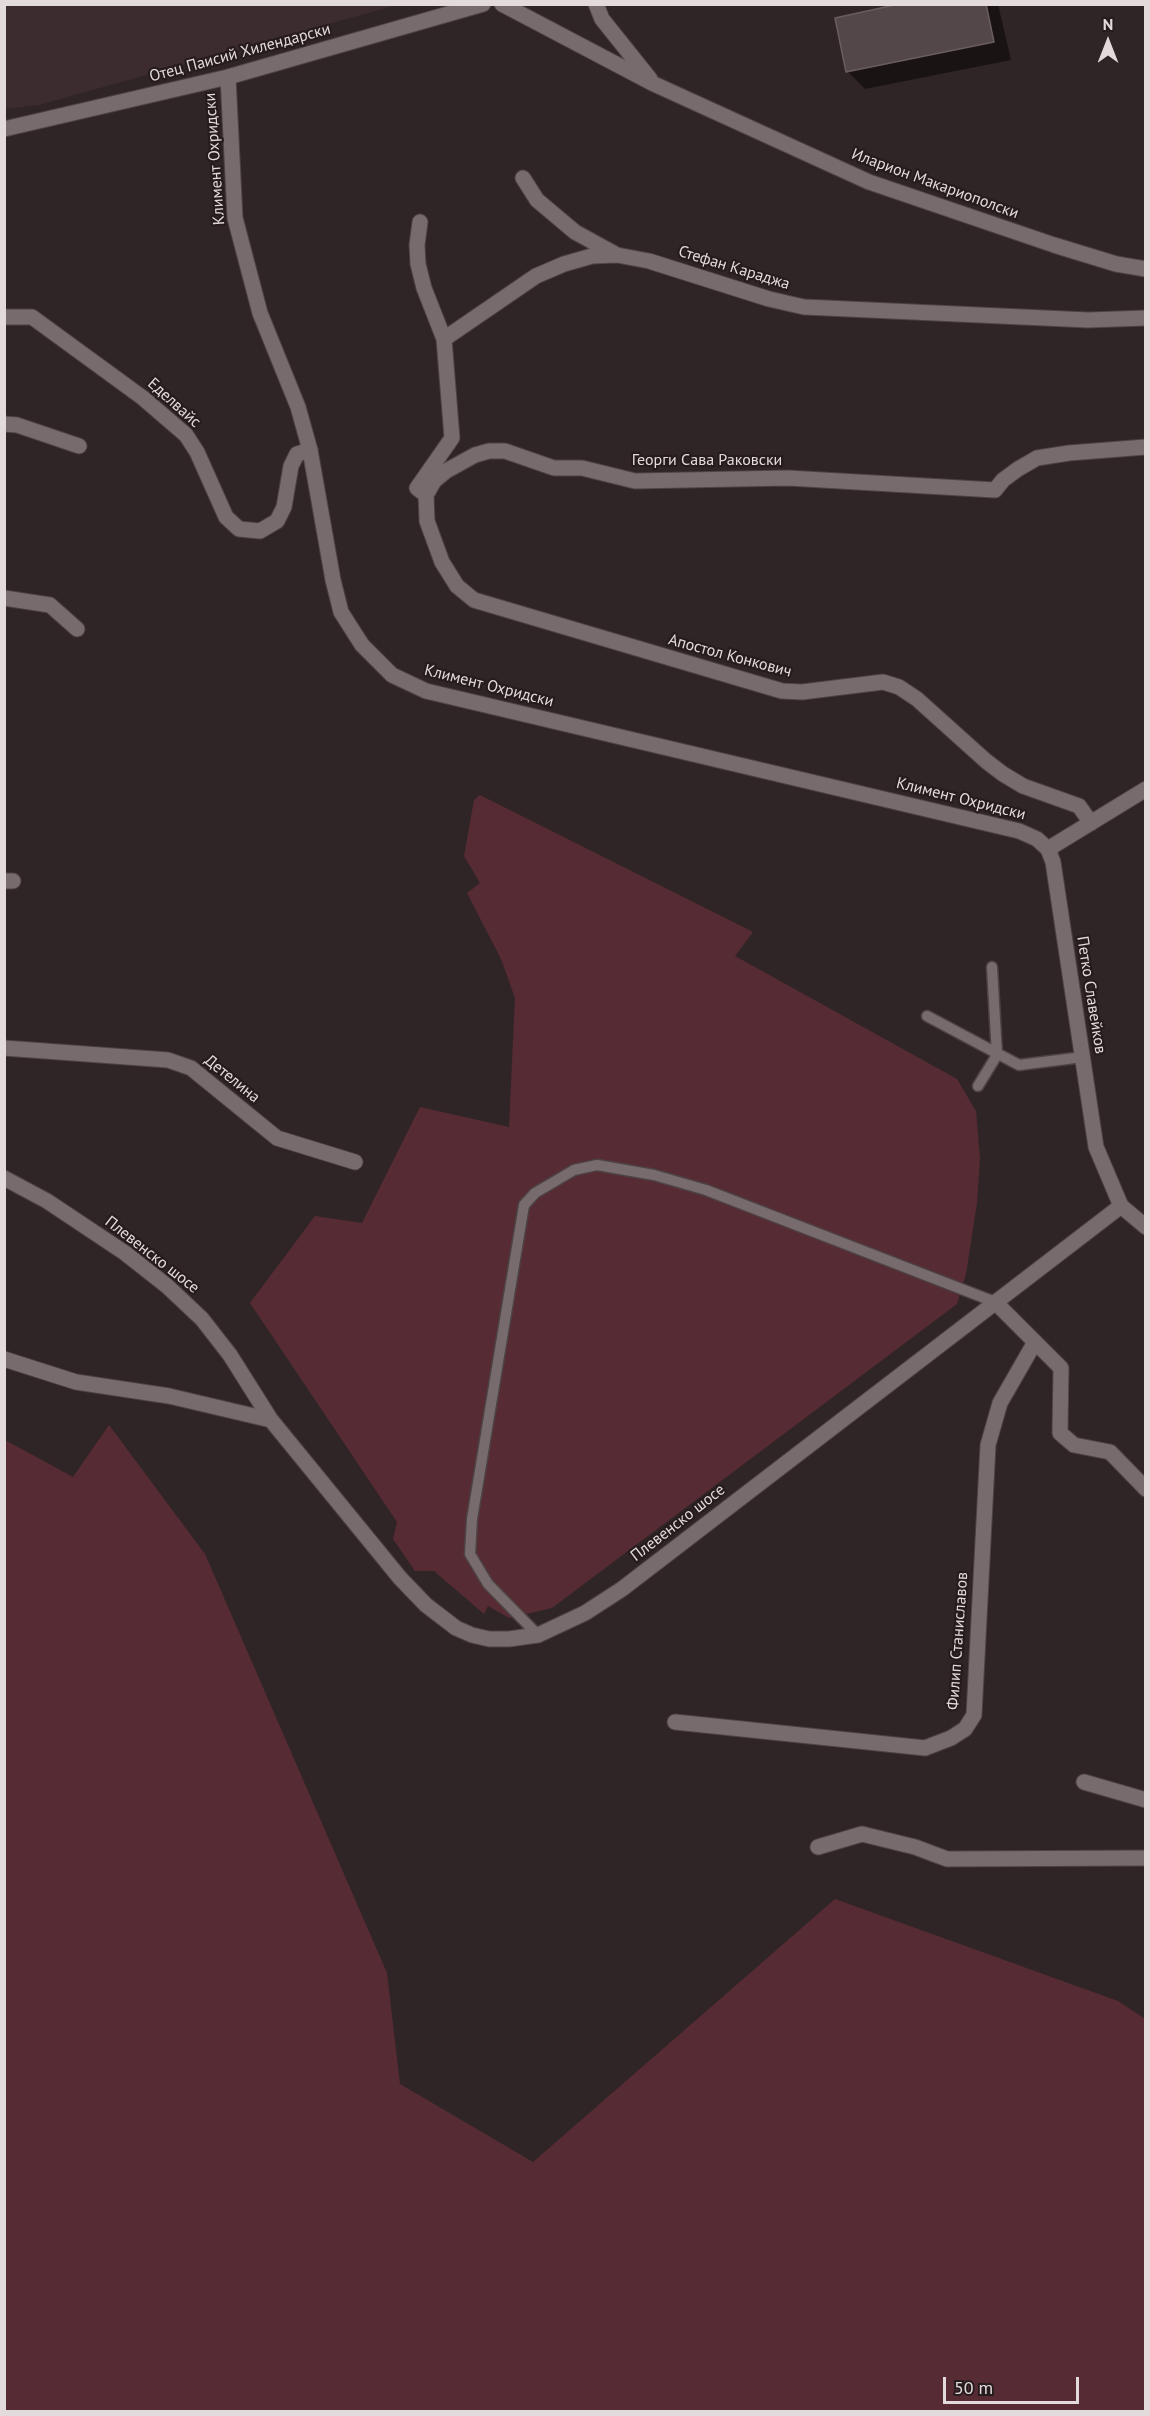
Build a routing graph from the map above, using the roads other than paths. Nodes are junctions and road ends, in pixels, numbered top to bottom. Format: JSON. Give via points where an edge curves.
{"nodes":[{"id":1,"x":483,"y":4,"type":"edge"},
{"id":2,"x":502,"y":4,"type":"edge"},
{"id":3,"x":596,"y":4,"type":"edge"},
{"id":4,"x":228,"y":77,"type":"junction"},
{"id":5,"x":654,"y":84,"type":"junction"},
{"id":6,"x":4,"y":129,"type":"edge"},
{"id":7,"x":523,"y":178,"type":"dead end"},
{"id":8,"x":420,"y":222,"type":"dead end"},
{"id":9,"x":617,"y":255,"type":"junction"},
{"id":10,"x":1146,"y":269,"type":"edge"},
{"id":11,"x":4,"y":317,"type":"edge"},
{"id":12,"x":1146,"y":318,"type":"edge"},
{"id":13,"x":444,"y":339,"type":"junction"},
{"id":14,"x":4,"y":424,"type":"edge"},
{"id":15,"x":79,"y":446,"type":"dead end"},
{"id":16,"x":1146,"y":447,"type":"edge"},
{"id":17,"x":310,"y":450,"type":"junction"},
{"id":18,"x":426,"y":495,"type":"junction"},
{"id":19,"x":4,"y":598,"type":"edge"},
{"id":20,"x":77,"y":629,"type":"dead end"},
{"id":21,"x":1146,"y":789,"type":"edge"},
{"id":22,"x":1091,"y":823,"type":"junction"},
{"id":23,"x":1048,"y":849,"type":"junction"},
{"id":24,"x":992,"y":968,"type":"dead end"},
{"id":25,"x":927,"y":1016,"type":"dead end"},
{"id":26,"x":4,"y":1048,"type":"edge"},
{"id":27,"x":997,"y":1055,"type":"junction"},
{"id":28,"x":1083,"y":1057,"type":"junction"},
{"id":29,"x":978,"y":1086,"type":"dead end"},
{"id":30,"x":356,"y":1162,"type":"dead end"},
{"id":31,"x":4,"y":1178,"type":"edge"},
{"id":32,"x":1121,"y":1206,"type":"junction"},
{"id":33,"x":1146,"y":1227,"type":"edge"},
{"id":34,"x":995,"y":1302,"type":"junction"},
{"id":35,"x":1035,"y":1341,"type":"junction"},
{"id":36,"x":4,"y":1359,"type":"edge"},
{"id":37,"x":271,"y":1420,"type":"junction"},
{"id":38,"x":1146,"y":1489,"type":"edge"},
{"id":39,"x":538,"y":1635,"type":"junction"},
{"id":40,"x":675,"y":1722,"type":"dead end"},
{"id":41,"x":1084,"y":1782,"type":"dead end"},
{"id":42,"x":1146,"y":1800,"type":"edge"},
{"id":43,"x":819,"y":1847,"type":"dead end"},
{"id":44,"x":1146,"y":1857,"type":"edge"}],
"edges":[{"from":1,"to":4,"type":"street","name":"Отец Паисий Хилендарски"},
{"from":2,"to":5,"type":"street","name":"Иларион Макариополски"},
{"from":3,"to":5,"type":"street","name":"Иларион Макариополски","via":[[602,19]]},
{"from":4,"to":6,"type":"street","name":"Отец Паисий Хилендарски"},
{"from":4,"to":17,"type":"street","name":"Климент Охридски","via":[[235,218],[260,313],[298,407]]},
{"from":5,"to":10,"type":"street","name":"Иларион Макариополски","via":[[869,182],[1054,246]]},
{"from":7,"to":9,"type":"street","via":[[537,200],[575,232]]},
{"from":8,"to":13,"type":"street","via":[[418,264]]},
{"from":9,"to":12,"type":"street","name":"Стефан Караджа","via":[[804,307],[1088,320]]},
{"from":9,"to":13,"type":"street","name":"Стефан Караджа","via":[[592,256],[536,276]]},
{"from":11,"to":17,"type":"street","name":"Еделвайс","via":[[32,317],[143,398],[186,435],[226,517],[239,529],[260,531],[278,521],[291,466],[297,454]]},
{"from":13,"to":18,"type":"street","via":[[452,438],[417,488]]},
{"from":14,"to":15,"type":"street"},
{"from":16,"to":18,"type":"street","name":"Георги Сава Раковски","via":[[1037,458],[1011,474],[995,490],[788,478],[635,481],[582,468],[554,468],[505,451],[489,451],[446,471]]},
{"from":17,"to":23,"type":"street","name":"Климент Охридски","via":[[341,612],[362,645],[392,675],[426,691],[1020,831],[1037,838]]},
{"from":18,"to":22,"type":"street","name":"Апостол Конкович","via":[[427,521],[442,562],[458,586],[474,600],[782,691],[883,682],[899,687],[1003,774],[1079,806]]},
{"from":19,"to":20,"type":"street","via":[[50,605]]},
{"from":21,"to":22,"type":"street"},
{"from":22,"to":23,"type":"street"},
{"from":23,"to":28,"type":"street","name":"Петко Славейков"},
{"from":24,"to":27,"type":"lane"},
{"from":25,"to":27,"type":"lane"},
{"from":26,"to":30,"type":"street","name":"Детелина","via":[[168,1060],[191,1068],[277,1138]]},
{"from":27,"to":28,"type":"lane","via":[[1019,1065]]},
{"from":27,"to":29,"type":"lane"},
{"from":28,"to":32,"type":"street","name":"Петко Славейков","via":[[1096,1147]]},
{"from":31,"to":37,"type":"street","name":"Плевенско шосе","via":[[47,1201],[167,1286],[202,1319],[230,1355]]},
{"from":32,"to":33,"type":"street"},
{"from":32,"to":34,"type":"street","name":"Плевенско шосе"},
{"from":34,"to":35,"type":"street"},
{"from":34,"to":39,"type":"street","name":"Плевенско шосе","via":[[622,1589],[585,1613]]},
{"from":34,"to":39,"type":"lane","via":[[706,1190],[654,1175],[597,1165],[574,1170],[535,1192],[524,1205],[472,1519],[470,1554],[488,1584]]},
{"from":35,"to":38,"type":"street","via":[[1061,1368],[1060,1433],[1074,1445],[1110,1452]]},
{"from":35,"to":40,"type":"street","name":"Филип Станиславов","via":[[1000,1403],[988,1445],[974,1715],[965,1730],[925,1748]]},
{"from":36,"to":37,"type":"street","via":[[76,1382],[169,1396]]},
{"from":37,"to":39,"type":"street","name":"Плевенско шосе","via":[[426,1605],[472,1635],[489,1639]]},
{"from":41,"to":42,"type":"street"},
{"from":43,"to":44,"type":"street","via":[[862,1834],[947,1859]]}]}
